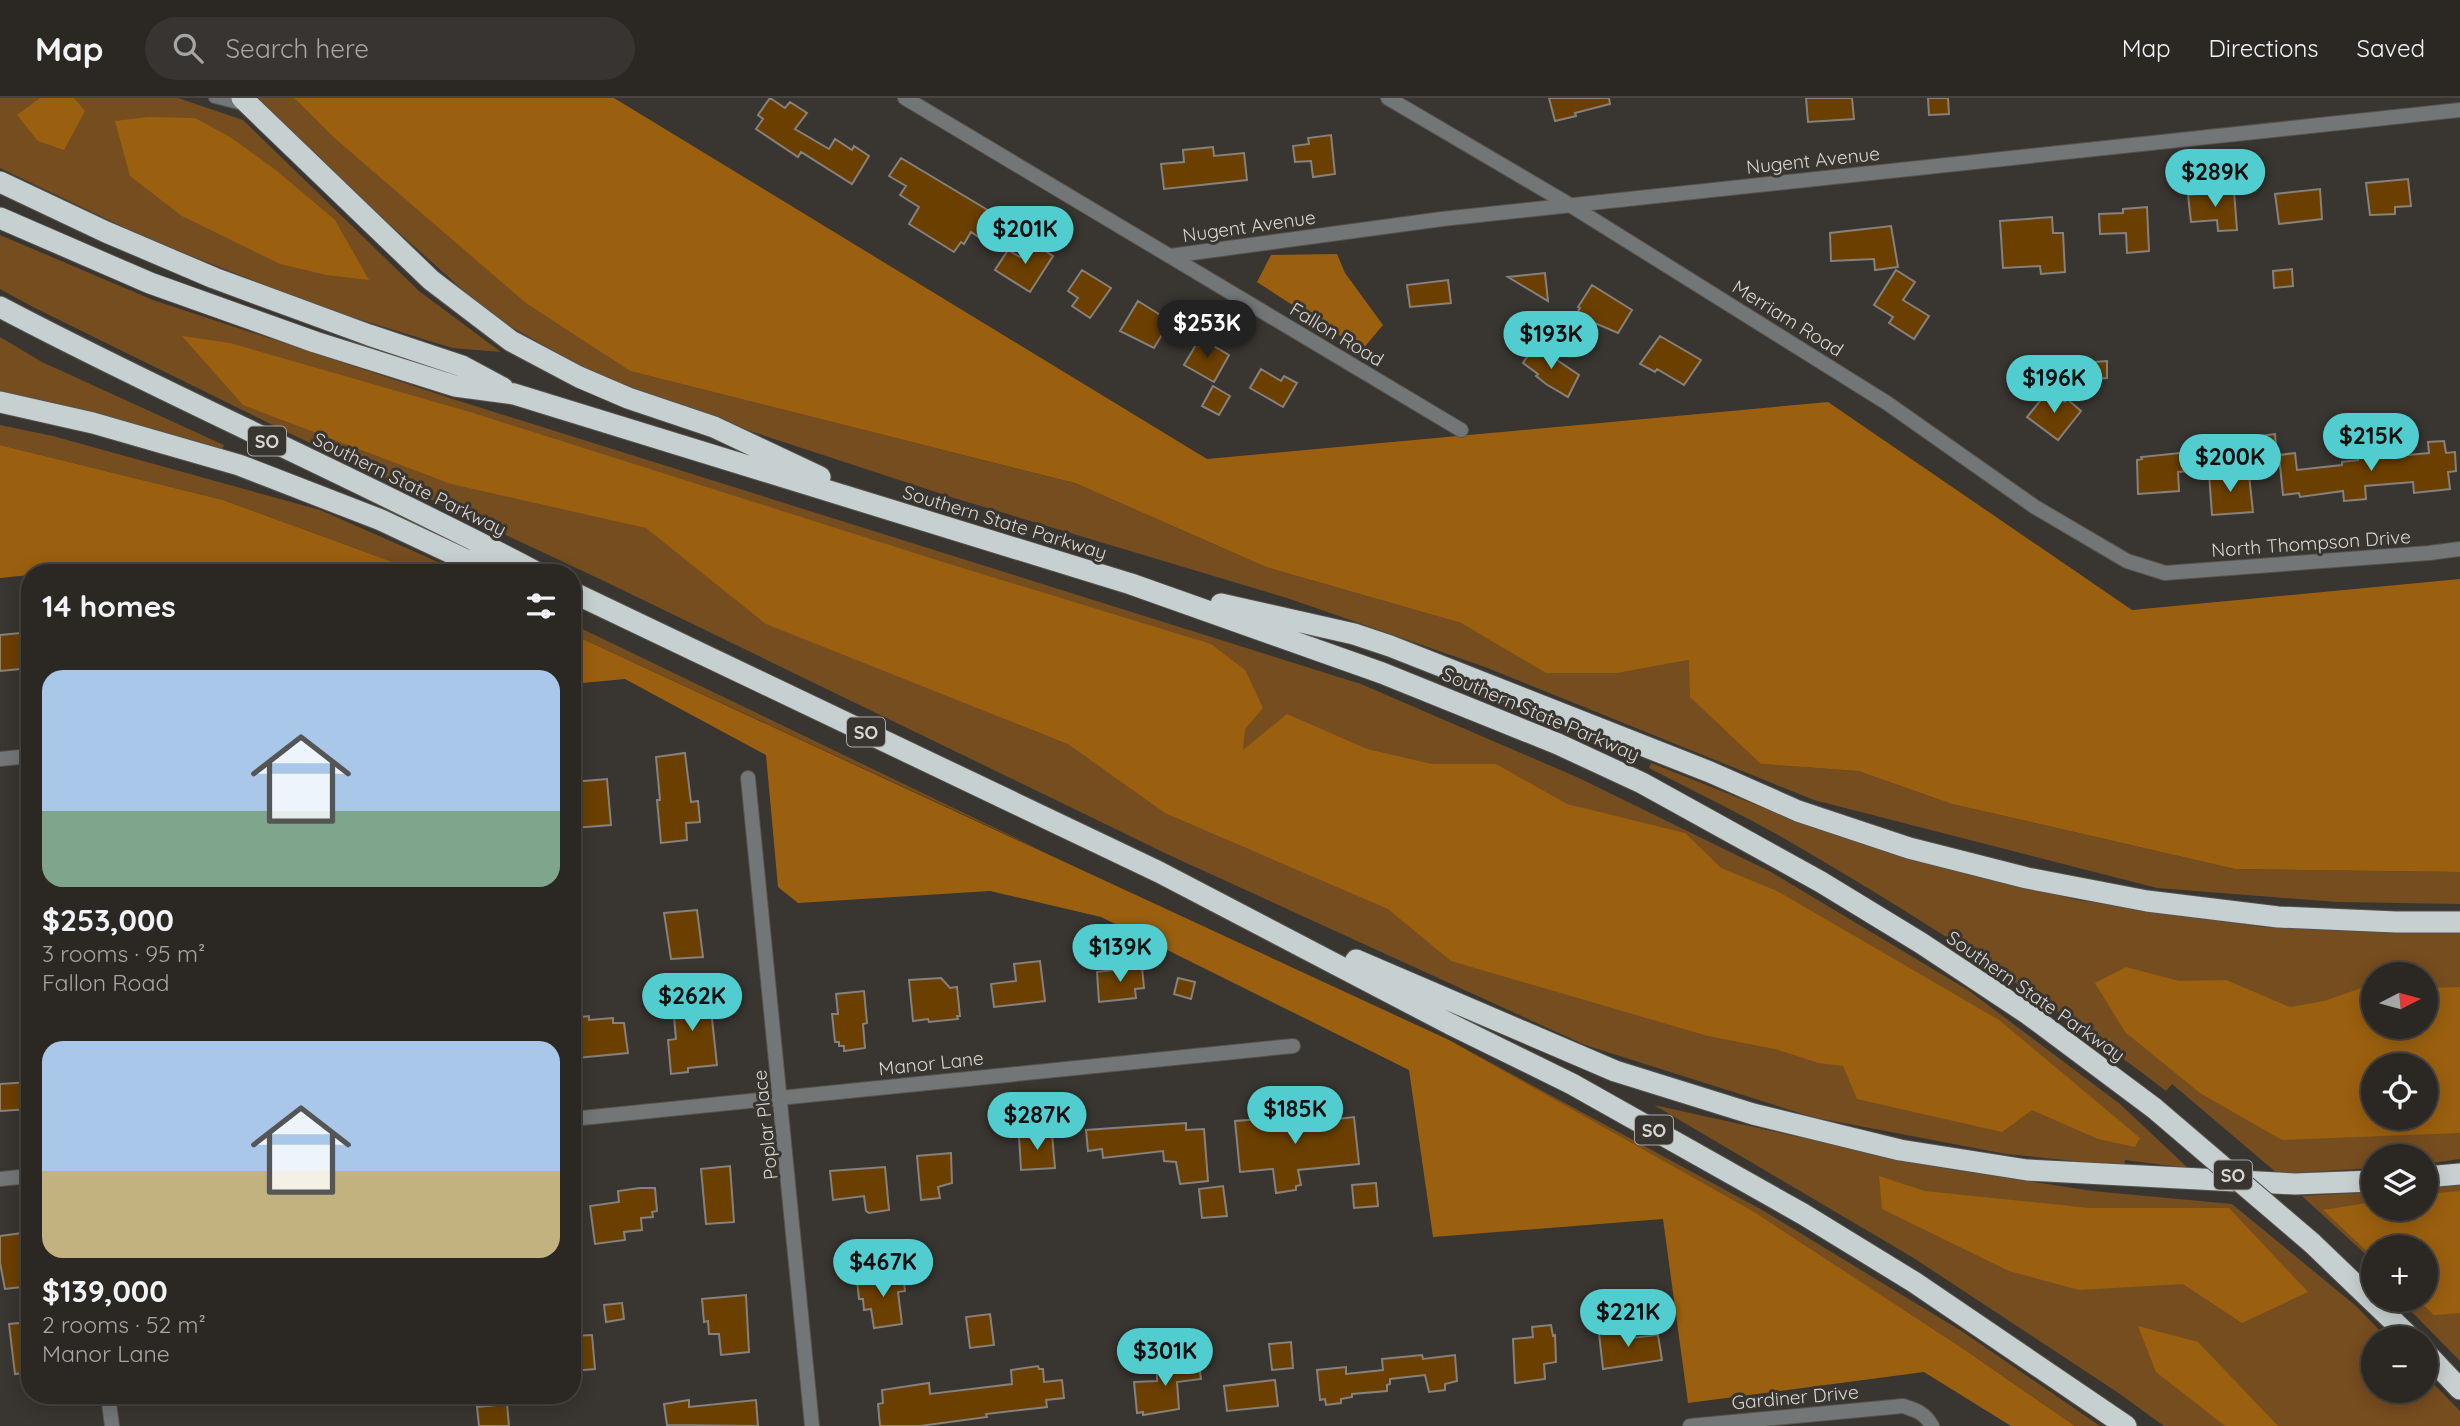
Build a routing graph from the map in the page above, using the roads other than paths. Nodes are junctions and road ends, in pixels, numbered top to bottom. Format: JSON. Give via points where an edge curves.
{"nodes":[{"id":1,"x":214,"y":98,"type":"edge"},
{"id":2,"x":905,"y":98,"type":"edge"},
{"id":3,"x":1388,"y":98,"type":"edge"},
{"id":4,"x":2459,"y":98,"type":"edge"},
{"id":5,"x":247,"y":103,"type":"edge"},
{"id":6,"x":2460,"y":108,"type":"edge"},
{"id":7,"x":0,"y":181,"type":"edge"},
{"id":8,"x":1570,"y":205,"type":"junction"},
{"id":9,"x":0,"y":218,"type":"edge"},
{"id":10,"x":1170,"y":256,"type":"junction"},
{"id":11,"x":0,"y":307,"type":"edge"},
{"id":12,"x":514,"y":394,"type":"junction"},
{"id":13,"x":0,"y":402,"type":"edge"},
{"id":14,"x":1461,"y":430,"type":"dead end"},
{"id":15,"x":885,"y":508,"type":"junction"},
{"id":16,"x":2460,"y":549,"type":"edge"},
{"id":17,"x":483,"y":564,"type":"edge"},
{"id":18,"x":521,"y":564,"type":"edge"},
{"id":19,"x":2165,"y":573,"type":"joint"},
{"id":20,"x":1131,"y":584,"type":"junction"},
{"id":21,"x":581,"y":596,"type":"edge"},
{"id":22,"x":21,"y":757,"type":"edge"},
{"id":23,"x":0,"y":760,"type":"edge"},
{"id":24,"x":748,"y":778,"type":"dead end"},
{"id":25,"x":1159,"y":872,"type":"junction"},
{"id":26,"x":2460,"y":922,"type":"edge"},
{"id":27,"x":1293,"y":1046,"type":"dead end"},
{"id":28,"x":782,"y":1097,"type":"junction"},
{"id":29,"x":581,"y":1118,"type":"edge"},
{"id":30,"x":2460,"y":1174,"type":"edge"},
{"id":31,"x":2438,"y":1176,"type":"edge"},
{"id":32,"x":21,"y":1177,"type":"edge"},
{"id":33,"x":0,"y":1179,"type":"edge"},
{"id":34,"x":2361,"y":1181,"type":"edge"},
{"id":35,"x":2398,"y":1326,"type":"edge"},
{"id":36,"x":2438,"y":1366,"type":"edge"},
{"id":37,"x":2460,"y":1389,"type":"edge"},
{"id":38,"x":109,"y":1404,"type":"edge"},
{"id":39,"x":112,"y":1426,"type":"edge"},
{"id":40,"x":813,"y":1426,"type":"edge"},
{"id":41,"x":1690,"y":1426,"type":"edge"},
{"id":42,"x":1932,"y":1426,"type":"edge"},
{"id":43,"x":2126,"y":1426,"type":"edge"}],
"edges":[{"from":1,"to":5,"type":"lane"},
{"from":2,"to":10,"type":"street","name":"Fallon Road"},
{"from":3,"to":8,"type":"street","name":"Merriam Road"},
{"from":4,"to":6,"type":"street"},
{"from":5,"to":15,"type":"highway","via":[[430,280],[511,341],[579,377],[713,427]]},
{"from":6,"to":8,"type":"street","name":"Nugent Avenue"},
{"from":7,"to":12,"type":"highway","name":"Southern State Parkway","number":"SO","via":[[161,256],[463,366]]},
{"from":8,"to":10,"type":"street","name":"Nugent Avenue"},
{"from":8,"to":19,"type":"street","name":"Merriam Road","via":[[1887,403],[2035,507],[2127,561]]},
{"from":9,"to":12,"type":"highway","name":"Southern State Parkway","number":"SO","via":[[150,284],[315,342],[456,386]]},
{"from":10,"to":14,"type":"street","name":"Fallon Road"},
{"from":11,"to":18,"type":"highway","name":"Southern State Parkway","number":"SO"},
{"from":12,"to":15,"type":"highway","name":"Southern State Parkway","number":"SO"},
{"from":13,"to":17,"type":"highway","via":[[239,465]]},
{"from":15,"to":20,"type":"highway","name":"Southern State Parkway","number":"SO"},
{"from":16,"to":19,"type":"street","name":"North Thompson Drive"},
{"from":20,"to":26,"type":"highway","via":[[1354,634],[1512,692],[1798,811],[1988,869],[2147,901],[2265,915]]},
{"from":20,"to":35,"type":"highway","name":"Southern State Parkway","number":"SO","bridge":true,"via":[[1452,700],[1642,783],[1821,882],[2028,1014],[2154,1108],[2312,1243]]},
{"from":21,"to":25,"type":"highway","number":"SO"},
{"from":22,"to":23,"type":"street"},
{"from":24,"to":28,"type":"street","name":"Poplar Place"},
{"from":25,"to":34,"type":"highway","via":[[1615,1071],[1753,1114],[1900,1150],[2027,1170],[2295,1184]]},
{"from":25,"to":43,"type":"highway","number":"SO","via":[[1572,1084],[1803,1214],[1914,1282]]},
{"from":27,"to":28,"type":"street","name":"Manor Lane"},
{"from":28,"to":29,"type":"street","name":"Manor Lane"},
{"from":28,"to":40,"type":"street","name":"Poplar Place"},
{"from":30,"to":31,"type":"highway"},
{"from":32,"to":33,"type":"street"},
{"from":36,"to":37,"type":"highway"},
{"from":38,"to":39,"type":"street"},
{"from":41,"to":42,"type":"street","name":"Gardiner Drive","via":[[1903,1406],[1918,1410]]}]}
